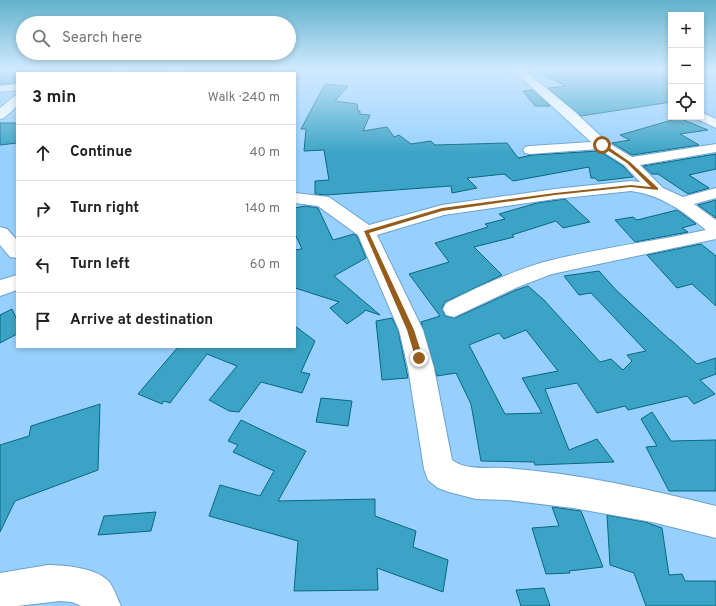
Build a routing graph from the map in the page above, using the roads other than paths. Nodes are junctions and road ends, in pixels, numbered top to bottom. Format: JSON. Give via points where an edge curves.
{"nodes":[{"id":1,"x":550,"y":97,"type":"edge"},
{"id":2,"x":16,"y":100,"type":"edge"},
{"id":3,"x":0,"y":115,"type":"edge"},
{"id":4,"x":704,"y":118,"type":"edge"},
{"id":5,"x":716,"y":124,"type":"edge"},
{"id":6,"x":602,"y":145,"type":"junction"},
{"id":7,"x":716,"y":148,"type":"edge"},
{"id":8,"x":530,"y":150,"type":"dead end"},
{"id":9,"x":629,"y":162,"type":"junction"},
{"id":10,"x":656,"y":189,"type":"junction"},
{"id":11,"x":716,"y":193,"type":"edge"},
{"id":12,"x":296,"y":198,"type":"edge"},
{"id":13,"x":682,"y":202,"type":"junction"},
{"id":14,"x":16,"y":224,"type":"edge"},
{"id":15,"x":0,"y":228,"type":"edge"},
{"id":16,"x":716,"y":229,"type":"edge"},
{"id":17,"x":366,"y":232,"type":"junction"},
{"id":18,"x":716,"y":233,"type":"edge"},
{"id":19,"x":0,"y":234,"type":"edge"},
{"id":20,"x":16,"y":251,"type":"edge"},
{"id":21,"x":16,"y":282,"type":"edge"},
{"id":22,"x":0,"y":288,"type":"edge"},
{"id":23,"x":454,"y":309,"type":"dead end"},
{"id":24,"x":716,"y":522,"type":"edge"},
{"id":25,"x":0,"y":591,"type":"edge"},
{"id":26,"x":102,"y":606,"type":"edge"}],
"edges":[{"from":1,"to":6,"type":"street"},
{"from":2,"to":3,"type":"street"},
{"from":4,"to":5,"type":"street"},
{"from":6,"to":8,"type":"street"},
{"from":6,"to":9,"type":"street"},
{"from":7,"to":9,"type":"street"},
{"from":9,"to":10,"type":"street"},
{"from":10,"to":13,"type":"street"},
{"from":10,"to":17,"type":"street","via":[[631,186],[442,210]]},
{"from":11,"to":13,"type":"street"},
{"from":12,"to":17,"type":"street","via":[[323,201]]},
{"from":13,"to":16,"type":"street"},
{"from":14,"to":15,"type":"street"},
{"from":17,"to":24,"type":"street","via":[[411,330],[422,368],[439,469],[449,477],[476,483],[573,492],[645,504]]},
{"from":18,"to":23,"type":"street","via":[[546,270],[490,290]]},
{"from":19,"to":20,"type":"street"},
{"from":21,"to":22,"type":"street"},
{"from":25,"to":26,"type":"street","via":[[48,583],[74,583],[95,594]]}]}
